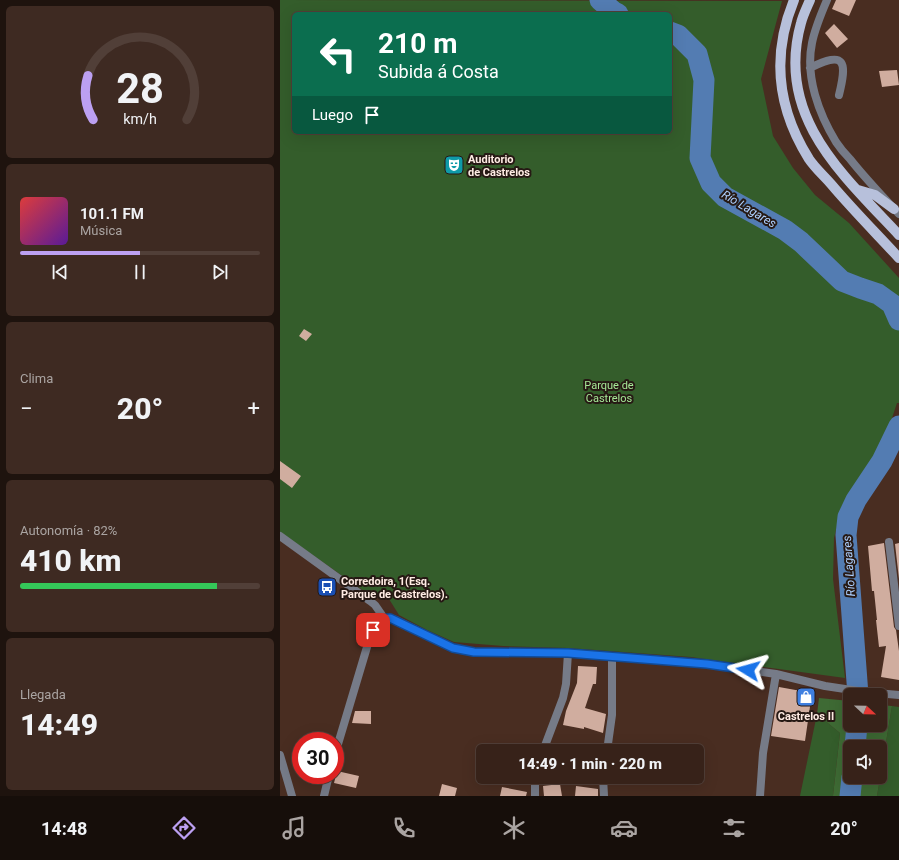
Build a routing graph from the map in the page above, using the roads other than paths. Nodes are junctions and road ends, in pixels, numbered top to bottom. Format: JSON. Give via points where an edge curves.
{"nodes":[{"id":1,"x":794,"y":0,"type":"edge"},
{"id":2,"x":810,"y":0,"type":"edge"},
{"id":3,"x":827,"y":0,"type":"edge"},
{"id":4,"x":810,"y":68,"type":"junction"},
{"id":5,"x":839,"y":94,"type":"dead end"},
{"id":6,"x":856,"y":189,"type":"junction"},
{"id":7,"x":897,"y":211,"type":"edge"},
{"id":8,"x":899,"y":235,"type":"edge"},
{"id":9,"x":899,"y":258,"type":"edge"},
{"id":10,"x":280,"y":536,"type":"edge"},
{"id":11,"x":889,"y":542,"type":"dead end"},
{"id":12,"x":384,"y":618,"type":"junction"},
{"id":13,"x":899,"y":626,"type":"edge"},
{"id":14,"x":568,"y":653,"type":"junction"},
{"id":15,"x":612,"y":657,"type":"junction"},
{"id":16,"x":776,"y":674,"type":"junction"},
{"id":17,"x":899,"y":695,"type":"edge"},
{"id":18,"x":342,"y":732,"type":"edge"},
{"id":19,"x":546,"y":744,"type":"edge"},
{"id":20,"x":608,"y":744,"type":"edge"},
{"id":21,"x":280,"y":755,"type":"edge"},
{"id":22,"x":327,"y":784,"type":"edge"},
{"id":23,"x":535,"y":784,"type":"edge"},
{"id":24,"x":604,"y":784,"type":"edge"},
{"id":25,"x":292,"y":796,"type":"edge"},
{"id":26,"x":324,"y":796,"type":"edge"},
{"id":27,"x":535,"y":796,"type":"edge"},
{"id":28,"x":604,"y":796,"type":"edge"},
{"id":29,"x":760,"y":796,"type":"edge"}],
"edges":[{"from":1,"to":9,"type":"main road","via":[[786,19],[780,50],[780,79],[795,133],[810,160]]},
{"from":2,"to":6,"type":"main road","via":[[801,22],[796,54],[796,78],[801,102],[810,126],[823,149]]},
{"from":3,"to":4,"type":"street","via":[[811,44]]},
{"from":4,"to":5,"type":"street","via":[[829,59],[844,65]]},
{"from":4,"to":7,"type":"street","via":[[813,88],[823,118],[837,144]]},
{"from":6,"to":7,"type":"main road","via":[[875,195]]},
{"from":6,"to":8,"type":"main road"},
{"from":10,"to":12,"type":"street","via":[[370,601]]},
{"from":11,"to":13,"type":"street"},
{"from":12,"to":14,"type":"street","via":[[396,620],[453,648],[474,652]]},
{"from":12,"to":18,"type":"street","via":[[376,625],[370,637]]},
{"from":14,"to":15,"type":"street"},
{"from":14,"to":19,"type":"street","via":[[565,691]]},
{"from":15,"to":16,"type":"street","via":[[707,664]]},
{"from":15,"to":20,"type":"street","via":[[612,715]]},
{"from":16,"to":17,"type":"street","via":[[865,692]]},
{"from":16,"to":29,"type":"street","via":[[763,753]]},
{"from":21,"to":25,"type":"street"},
{"from":22,"to":26,"type":"street"},
{"from":23,"to":27,"type":"street"},
{"from":24,"to":28,"type":"street"}]}
